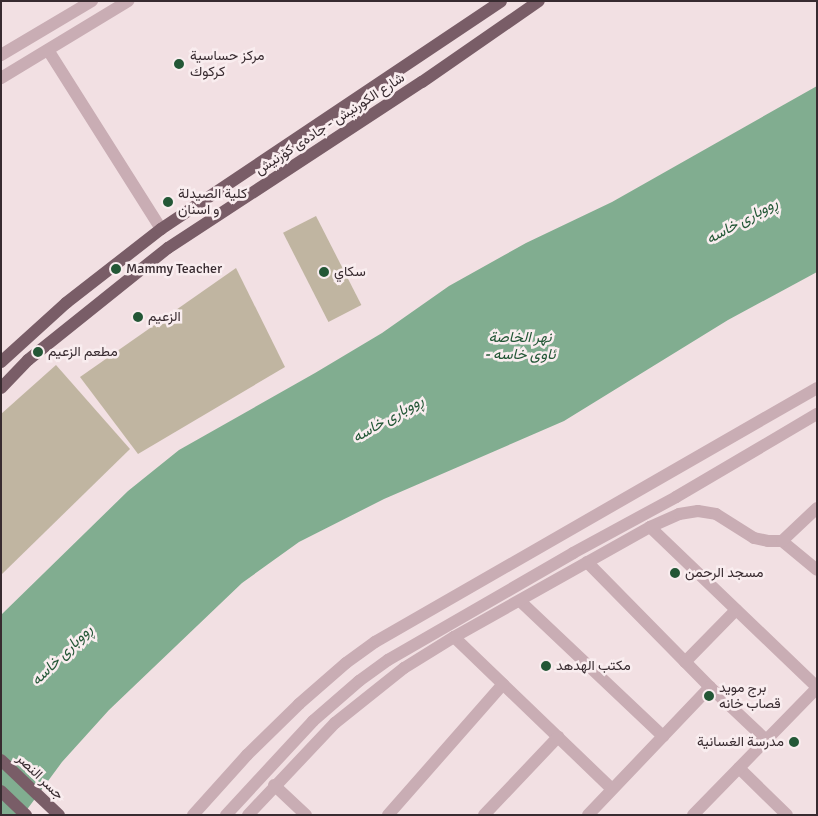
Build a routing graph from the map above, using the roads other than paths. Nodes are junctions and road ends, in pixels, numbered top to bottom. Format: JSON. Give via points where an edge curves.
{"nodes":[{"id":1,"x":92,"y":1,"type":"edge"},
{"id":2,"x":128,"y":1,"type":"edge"},
{"id":3,"x":501,"y":1,"type":"edge"},
{"id":4,"x":538,"y":1,"type":"edge"},
{"id":5,"x":74,"y":6,"type":"edge"},
{"id":6,"x":48,"y":50,"type":"junction"},
{"id":7,"x":1,"y":55,"type":"edge"},
{"id":8,"x":1,"y":78,"type":"edge"},
{"id":9,"x":160,"y":229,"type":"junction"},
{"id":10,"x":1,"y":362,"type":"edge"},
{"id":11,"x":1,"y":388,"type":"edge"},
{"id":12,"x":817,"y":388,"type":"edge"},
{"id":13,"x":817,"y":414,"type":"edge"},
{"id":14,"x":817,"y":508,"type":"edge"},
{"id":15,"x":650,"y":527,"type":"junction"},
{"id":16,"x":782,"y":541,"type":"junction"},
{"id":17,"x":587,"y":562,"type":"junction"},
{"id":18,"x":817,"y":570,"type":"edge"},
{"id":19,"x":520,"y":601,"type":"junction"},
{"id":20,"x":736,"y":610,"type":"junction"},
{"id":21,"x":454,"y":637,"type":"junction"},
{"id":22,"x":375,"y":642,"type":"junction"},
{"id":23,"x":388,"y":660,"type":"junction"},
{"id":24,"x":685,"y":662,"type":"junction"},
{"id":25,"x":503,"y":684,"type":"junction"},
{"id":26,"x":710,"y":687,"type":"junction"},
{"id":27,"x":817,"y":687,"type":"edge"},
{"id":28,"x":663,"y":736,"type":"junction"},
{"id":29,"x":558,"y":737,"type":"junction"},
{"id":30,"x":766,"y":740,"type":"junction"},
{"id":31,"x":1,"y":760,"type":"edge"},
{"id":32,"x":739,"y":768,"type":"junction"},
{"id":33,"x":274,"y":785,"type":"junction"},
{"id":34,"x":612,"y":789,"type":"junction"},
{"id":35,"x":249,"y":790,"type":"junction"},
{"id":36,"x":1,"y":792,"type":"edge"},
{"id":37,"x":26,"y":815,"type":"edge"},
{"id":38,"x":59,"y":815,"type":"edge"},
{"id":39,"x":193,"y":815,"type":"edge"},
{"id":40,"x":226,"y":815,"type":"edge"},
{"id":41,"x":241,"y":815,"type":"edge"},
{"id":42,"x":248,"y":815,"type":"edge"},
{"id":43,"x":306,"y":815,"type":"edge"},
{"id":44,"x":388,"y":815,"type":"edge"},
{"id":45,"x":484,"y":815,"type":"edge"},
{"id":46,"x":588,"y":815,"type":"edge"},
{"id":47,"x":693,"y":815,"type":"edge"},
{"id":48,"x":787,"y":815,"type":"edge"}],
"edges":[{"from":1,"to":5,"type":"street"},
{"from":2,"to":6,"type":"street"},
{"from":3,"to":9,"type":"main road","name":"شارع الكورنيش - جادەی کۆرنیش"},
{"from":4,"to":11,"type":"main road","name":"شارع الكورنيش - جادەی کۆرنیش","via":[[422,82],[168,248],[28,360]]},
{"from":5,"to":7,"type":"street"},
{"from":6,"to":8,"type":"street"},
{"from":6,"to":9,"type":"street"},
{"from":9,"to":10,"type":"main road","name":"شارع الكورنيش - جادەی کۆرنیش","via":[[66,302]]},
{"from":12,"to":22,"type":"street"},
{"from":13,"to":23,"type":"street","via":[[676,498],[572,552]]},
{"from":14,"to":16,"type":"street"},
{"from":15,"to":16,"type":"street","via":[[679,514],[698,510],[716,514],[754,538]]},
{"from":15,"to":17,"type":"street"},
{"from":15,"to":20,"type":"street"},
{"from":16,"to":18,"type":"street"},
{"from":17,"to":19,"type":"street"},
{"from":17,"to":24,"type":"street"},
{"from":19,"to":21,"type":"street"},
{"from":19,"to":28,"type":"street"},
{"from":20,"to":24,"type":"street"},
{"from":20,"to":27,"type":"street"},
{"from":21,"to":25,"type":"street"},
{"from":21,"to":33,"type":"street","via":[[404,668],[357,704],[313,743]]},
{"from":22,"to":23,"type":"street"},
{"from":22,"to":39,"type":"street","via":[[299,704]]},
{"from":23,"to":35,"type":"street","via":[[314,721]]},
{"from":24,"to":26,"type":"street"},
{"from":25,"to":29,"type":"street"},
{"from":25,"to":44,"type":"street"},
{"from":26,"to":28,"type":"street"},
{"from":26,"to":30,"type":"street"},
{"from":27,"to":30,"type":"street"},
{"from":28,"to":34,"type":"street"},
{"from":29,"to":34,"type":"street"},
{"from":29,"to":45,"type":"street"},
{"from":30,"to":32,"type":"street"},
{"from":31,"to":38,"type":"main road","name":"جسر النصر"},
{"from":32,"to":47,"type":"street"},
{"from":32,"to":48,"type":"street"},
{"from":33,"to":42,"type":"street"},
{"from":33,"to":43,"type":"street"},
{"from":34,"to":46,"type":"street"},
{"from":35,"to":40,"type":"street"},
{"from":35,"to":41,"type":"street"},
{"from":36,"to":37,"type":"main road"}]}
